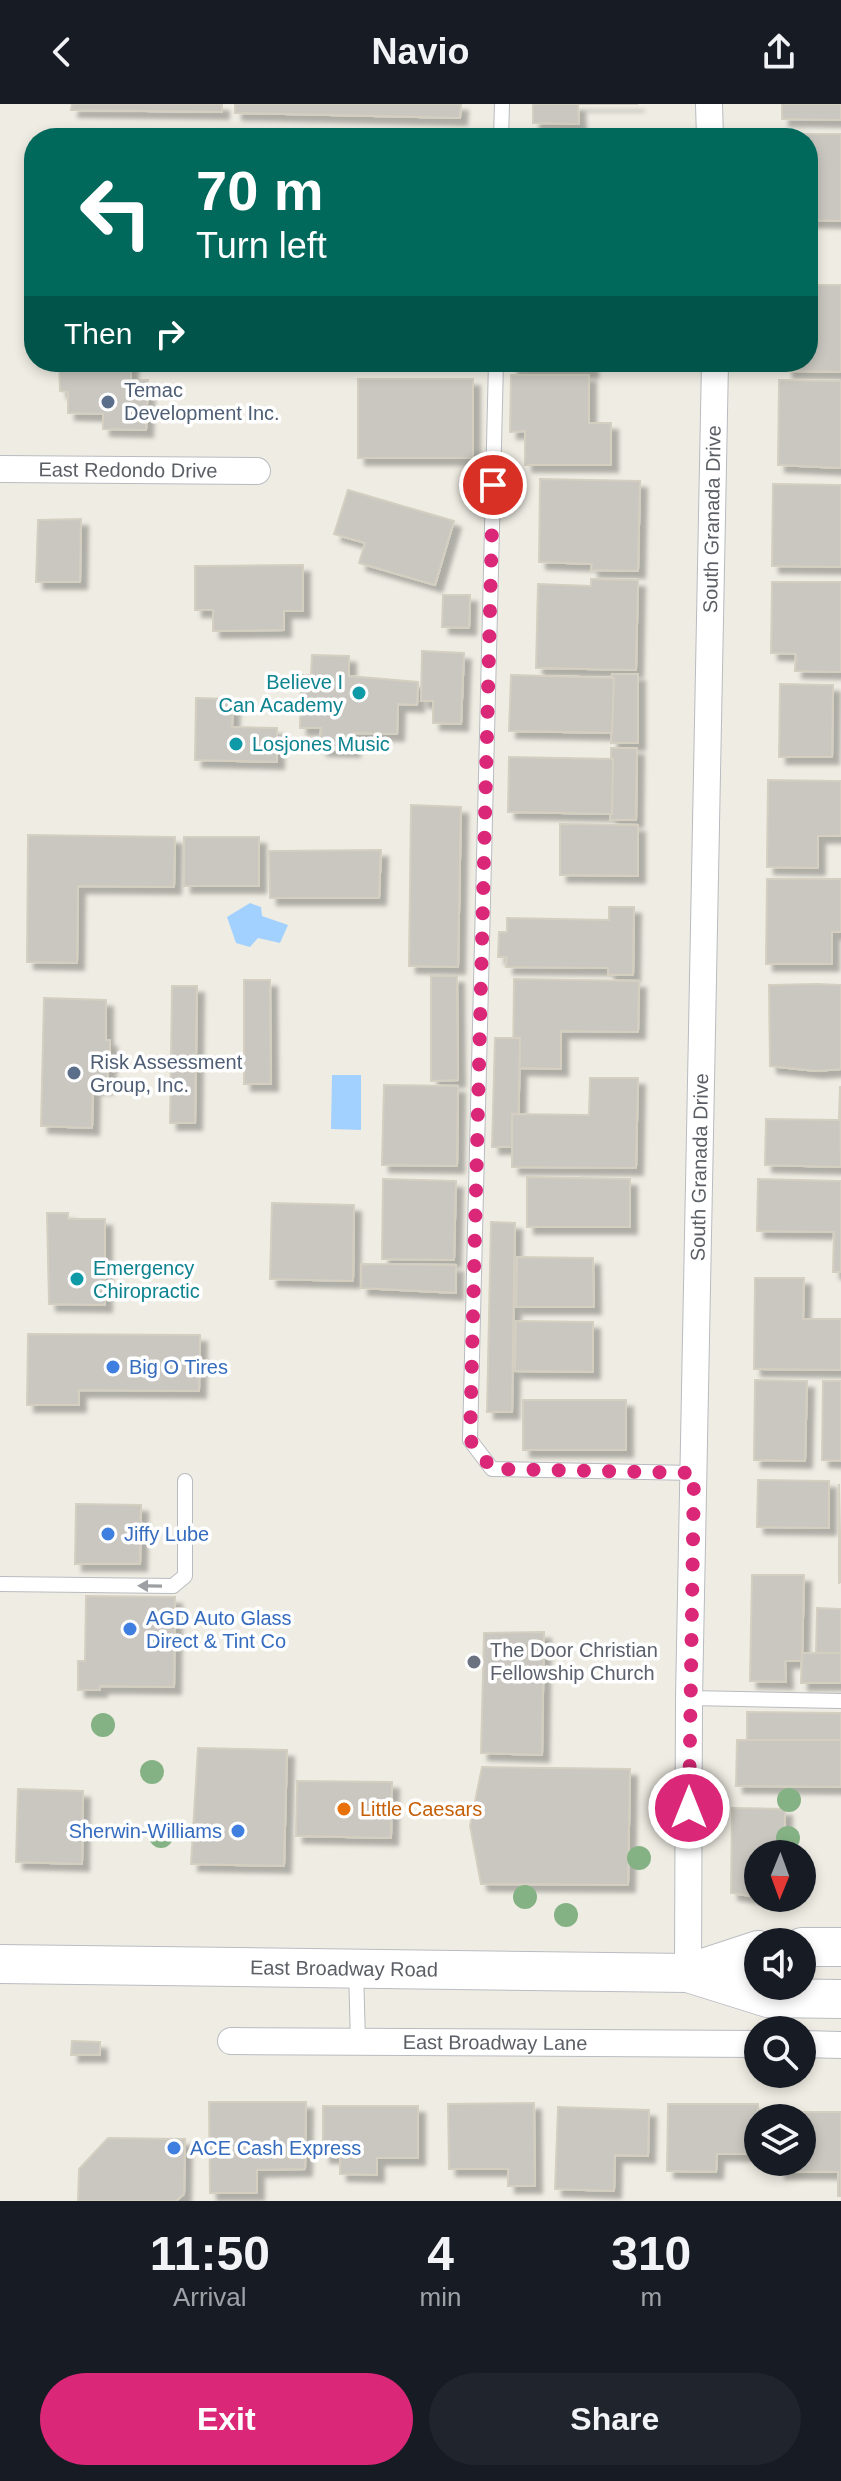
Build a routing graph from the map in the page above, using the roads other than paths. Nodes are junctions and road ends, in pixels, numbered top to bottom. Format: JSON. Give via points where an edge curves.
{"nodes":[{"id":1,"x":502,"y":104,"type":"edge"},
{"id":2,"x":709,"y":104,"type":"edge"},
{"id":3,"x":501,"y":128,"type":"edge"},
{"id":4,"x":710,"y":128,"type":"edge"},
{"id":5,"x":496,"y":372,"type":"edge"},
{"id":6,"x":715,"y":372,"type":"edge"},
{"id":7,"x":0,"y":469,"type":"edge"},
{"id":8,"x":257,"y":471,"type":"dead end"},
{"id":9,"x":694,"y":1473,"type":"junction"},
{"id":10,"x":185,"y":1481,"type":"dead end"},
{"id":11,"x":0,"y":1584,"type":"edge"},
{"id":12,"x":689,"y":1698,"type":"junction"},
{"id":13,"x":841,"y":1701,"type":"edge"},
{"id":14,"x":816,"y":1947,"type":"edge"},
{"id":15,"x":841,"y":1947,"type":"edge"},
{"id":16,"x":744,"y":1955,"type":"edge"},
{"id":17,"x":0,"y":1964,"type":"edge"},
{"id":18,"x":356,"y":1969,"type":"junction"},
{"id":19,"x":688,"y":1973,"type":"junction"},
{"id":20,"x":841,"y":1999,"type":"edge"},
{"id":21,"x":231,"y":2041,"type":"dead end"},
{"id":22,"x":358,"y":2042,"type":"junction"},
{"id":23,"x":744,"y":2044,"type":"edge"},
{"id":24,"x":816,"y":2044,"type":"edge"},
{"id":25,"x":841,"y":2045,"type":"edge"}],
"edges":[{"from":1,"to":3,"type":"lane"},
{"from":2,"to":4,"type":"street"},
{"from":5,"to":9,"type":"lane","via":[[470,1440],[492,1469]]},
{"from":6,"to":9,"type":"street","name":"South Granada Drive"},
{"from":7,"to":8,"type":"street","name":"East Redondo Drive"},
{"from":9,"to":12,"type":"street","name":"South Granada Drive"},
{"from":10,"to":11,"type":"lane","one_way":true,"via":[[185,1576],[173,1586]]},
{"from":12,"to":13,"type":"lane"},
{"from":12,"to":19,"type":"street","name":"South Granada Drive"},
{"from":14,"to":15,"type":"main road"},
{"from":16,"to":19,"type":"main road","name":"East Broadway Road"},
{"from":17,"to":18,"type":"main road","name":"East Broadway Road"},
{"from":18,"to":19,"type":"main road","name":"East Broadway Road"},
{"from":18,"to":22,"type":"lane"},
{"from":19,"to":20,"type":"main road","name":"East Broadway Road","via":[[768,1998]]},
{"from":21,"to":22,"type":"street","name":"East Broadway Lane"},
{"from":22,"to":23,"type":"street","name":"East Broadway Lane"},
{"from":24,"to":25,"type":"street"}]}
